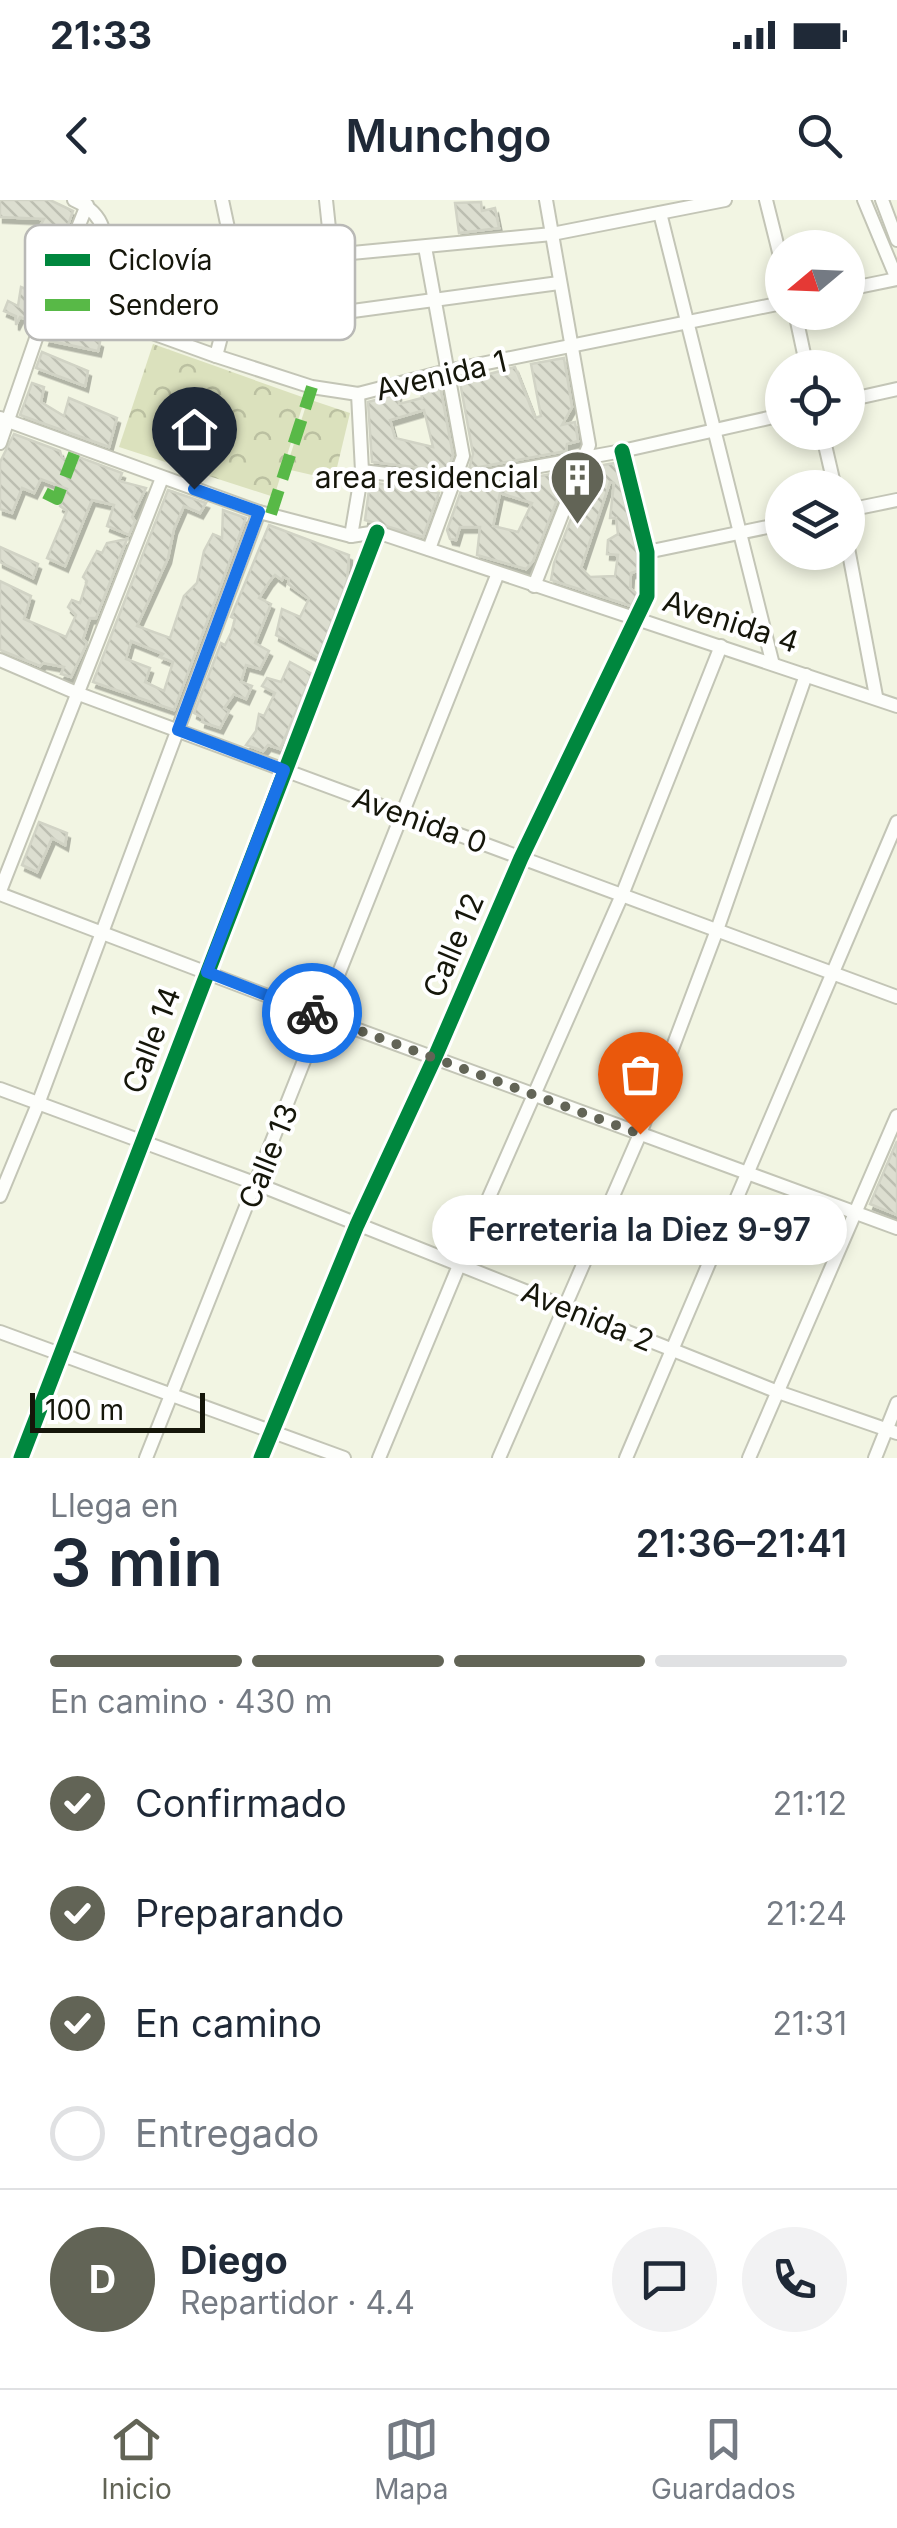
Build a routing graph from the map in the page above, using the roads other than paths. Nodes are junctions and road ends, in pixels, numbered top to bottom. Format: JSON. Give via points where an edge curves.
{"nodes":[{"id":1,"x":222,"y":200,"type":"edge"},
{"id":2,"x":326,"y":200,"type":"edge"},
{"id":3,"x":546,"y":200,"type":"edge"},
{"id":4,"x":725,"y":200,"type":"edge"},
{"id":5,"x":766,"y":200,"type":"edge"},
{"id":6,"x":864,"y":200,"type":"edge"},
{"id":7,"x":882,"y":200,"type":"edge"},
{"id":8,"x":81,"y":203,"type":"edge"},
{"id":9,"x":660,"y":213,"type":"junction"},
{"id":10,"x":103,"y":225,"type":"edge"},
{"id":11,"x":227,"y":225,"type":"edge"},
{"id":12,"x":329,"y":225,"type":"edge"},
{"id":13,"x":774,"y":230,"type":"edge"},
{"id":14,"x":552,"y":234,"type":"junction"},
{"id":15,"x":897,"y":240,"type":"edge"},
{"id":16,"x":425,"y":248,"type":"junction"},
{"id":17,"x":355,"y":253,"type":"edge"},
{"id":18,"x":897,"y":279,"type":"edge"},
{"id":19,"x":558,"y":283,"type":"junction"},
{"id":20,"x":865,"y":286,"type":"edge"},
{"id":21,"x":434,"y":301,"type":"junction"},
{"id":22,"x":765,"y":305,"type":"edge"},
{"id":23,"x":355,"y":312,"type":"edge"},
{"id":24,"x":689,"y":320,"type":"junction"},
{"id":25,"x":34,"y":340,"type":"edge"},
{"id":26,"x":172,"y":340,"type":"edge"},
{"id":27,"x":220,"y":340,"type":"edge"},
{"id":28,"x":571,"y":346,"type":"junction"},
{"id":29,"x":216,"y":356,"type":"junction"},
{"id":30,"x":447,"y":371,"type":"junction"},
{"id":31,"x":897,"y":390,"type":"edge"},
{"id":32,"x":358,"y":394,"type":"junction"},
{"id":33,"x":865,"y":397,"type":"edge"},
{"id":34,"x":765,"y":419,"type":"edge"},
{"id":35,"x":4,"y":420,"type":"edge"},
{"id":36,"x":715,"y":430,"type":"junction"},
{"id":37,"x":0,"y":443,"type":"edge"},
{"id":38,"x":622,"y":451,"type":"junction"},
{"id":39,"x":583,"y":457,"type":"junction"},
{"id":40,"x":362,"y":471,"type":"junction"},
{"id":41,"x":162,"y":478,"type":"junction"},
{"id":42,"x":453,"y":482,"type":"junction"},
{"id":43,"x":897,"y":500,"type":"edge"},
{"id":44,"x":865,"y":507,"type":"edge"},
{"id":45,"x":259,"y":512,"type":"junction"},
{"id":46,"x":765,"y":528,"type":"edge"},
{"id":47,"x":377,"y":532,"type":"junction"},
{"id":48,"x":740,"y":533,"type":"junction"},
{"id":49,"x":350,"y":536,"type":"junction"},
{"id":50,"x":428,"y":549,"type":"junction"},
{"id":51,"x":647,"y":552,"type":"junction"},
{"id":52,"x":852,"y":570,"type":"edge"},
{"id":53,"x":498,"y":573,"type":"junction"},
{"id":54,"x":534,"y":586,"type":"junction"},
{"id":55,"x":636,"y":619,"type":"junction"},
{"id":56,"x":721,"y":646,"type":"junction"},
{"id":57,"x":0,"y":660,"type":"edge"},
{"id":58,"x":772,"y":661,"type":"junction"},
{"id":59,"x":806,"y":675,"type":"junction"},
{"id":60,"x":79,"y":694,"type":"junction"},
{"id":61,"x":876,"y":696,"type":"junction"},
{"id":62,"x":897,"y":706,"type":"edge"},
{"id":63,"x":178,"y":730,"type":"junction"},
{"id":64,"x":284,"y":770,"type":"junction"},
{"id":65,"x":404,"y":814,"type":"junction"},
{"id":66,"x":897,"y":822,"type":"edge"},
{"id":67,"x":521,"y":858,"type":"junction"},
{"id":68,"x":0,"y":893,"type":"edge"},
{"id":69,"x":622,"y":895,"type":"junction"},
{"id":70,"x":717,"y":930,"type":"junction"},
{"id":71,"x":102,"y":932,"type":"junction"},
{"id":72,"x":207,"y":972,"type":"junction"},
{"id":73,"x":834,"y":974,"type":"junction"},
{"id":74,"x":897,"y":997,"type":"edge"},
{"id":75,"x":324,"y":1017,"type":"junction"},
{"id":76,"x":434,"y":1057,"type":"junction"},
{"id":77,"x":0,"y":1090,"type":"edge"},
{"id":78,"x":535,"y":1095,"type":"junction"},
{"id":79,"x":38,"y":1104,"type":"junction"},
{"id":80,"x":897,"y":1116,"type":"edge"},
{"id":81,"x":640,"y":1134,"type":"junction"},
{"id":82,"x":142,"y":1139,"type":"junction"},
{"id":83,"x":749,"y":1174,"type":"junction"},
{"id":84,"x":257,"y":1184,"type":"junction"},
{"id":85,"x":0,"y":1196,"type":"edge"},
{"id":86,"x":855,"y":1212,"type":"junction"},
{"id":87,"x":356,"y":1225,"type":"junction"},
{"id":88,"x":897,"y":1228,"type":"edge"},
{"id":89,"x":460,"y":1264,"type":"junction"},
{"id":90,"x":564,"y":1307,"type":"junction"},
{"id":91,"x":0,"y":1332,"type":"edge"},
{"id":92,"x":673,"y":1351,"type":"junction"},
{"id":93,"x":64,"y":1354,"type":"junction"},
{"id":94,"x":778,"y":1392,"type":"junction"},
{"id":95,"x":172,"y":1394,"type":"junction"},
{"id":96,"x":897,"y":1403,"type":"edge"},
{"id":97,"x":272,"y":1430,"type":"junction"},
{"id":98,"x":892,"y":1430,"type":"edge"},
{"id":99,"x":21,"y":1458,"type":"edge"},
{"id":100,"x":146,"y":1458,"type":"edge"},
{"id":101,"x":261,"y":1458,"type":"edge"},
{"id":102,"x":344,"y":1458,"type":"edge"},
{"id":103,"x":379,"y":1458,"type":"edge"},
{"id":104,"x":499,"y":1458,"type":"edge"},
{"id":105,"x":626,"y":1458,"type":"edge"},
{"id":106,"x":749,"y":1458,"type":"edge"},
{"id":107,"x":875,"y":1458,"type":"edge"}],
"edges":[{"from":1,"to":11,"type":"street"},
{"from":2,"to":12,"type":"street"},
{"from":3,"to":14,"type":"street"},
{"from":4,"to":9,"type":"street"},
{"from":5,"to":13,"type":"street"},
{"from":6,"to":18,"type":"street"},
{"from":7,"to":15,"type":"street"},
{"from":8,"to":10,"type":"street"},
{"from":9,"to":14,"type":"street"},
{"from":9,"to":24,"type":"street"},
{"from":14,"to":16,"type":"street"},
{"from":14,"to":19,"type":"street"},
{"from":16,"to":17,"type":"street"},
{"from":16,"to":21,"type":"street"},
{"from":18,"to":20,"type":"street"},
{"from":19,"to":21,"type":"street"},
{"from":19,"to":28,"type":"street"},
{"from":21,"to":23,"type":"street"},
{"from":21,"to":30,"type":"street"},
{"from":22,"to":24,"type":"street","name":"Avenida 1"},
{"from":24,"to":28,"type":"street","name":"Avenida 1"},
{"from":24,"to":36,"type":"street"},
{"from":25,"to":35,"type":"street"},
{"from":26,"to":29,"type":"street","name":"Avenida 1"},
{"from":27,"to":29,"type":"street"},
{"from":28,"to":30,"type":"street","name":"Avenida 1"},
{"from":28,"to":39,"type":"street","via":[[589,438]]},
{"from":29,"to":32,"type":"street","name":"Avenida 1","via":[[312,388]]},
{"from":30,"to":32,"type":"street","name":"Avenida 1"},
{"from":30,"to":42,"type":"street","via":[[462,456]]},
{"from":31,"to":33,"type":"street"},
{"from":32,"to":40,"type":"street"},
{"from":34,"to":36,"type":"street"},
{"from":35,"to":37,"type":"street"},
{"from":35,"to":41,"type":"street","name":"Avenida 4"},
{"from":36,"to":38,"type":"street"},
{"from":36,"to":48,"type":"street"},
{"from":38,"to":39,"type":"street"},
{"from":38,"to":51,"type":"street","name":"Calle 12"},
{"from":39,"to":42,"type":"street"},
{"from":39,"to":54,"type":"street"},
{"from":40,"to":42,"type":"street"},
{"from":40,"to":49,"type":"street"},
{"from":41,"to":45,"type":"street","name":"Avenida 4"},
{"from":41,"to":60,"type":"street"},
{"from":42,"to":50,"type":"street"},
{"from":43,"to":44,"type":"street"},
{"from":45,"to":49,"type":"street","name":"Avenida 4"},
{"from":45,"to":63,"type":"street"},
{"from":46,"to":48,"type":"street"},
{"from":47,"to":49,"type":"street","name":"Avenida 4"},
{"from":47,"to":50,"type":"street","name":"Avenida 4"},
{"from":47,"to":64,"type":"street","name":"Calle 14"},
{"from":48,"to":51,"type":"street"},
{"from":48,"to":58,"type":"street"},
{"from":50,"to":53,"type":"street","name":"Avenida 4"},
{"from":51,"to":55,"type":"street","name":"Calle 12","via":[[648,589]]},
{"from":52,"to":61,"type":"street"},
{"from":53,"to":54,"type":"street","name":"Avenida 4"},
{"from":53,"to":65,"type":"street","name":"Calle 13"},
{"from":54,"to":55,"type":"street","name":"Avenida 4"},
{"from":55,"to":56,"type":"street","name":"Avenida 4"},
{"from":55,"to":67,"type":"street","name":"Calle 12"},
{"from":56,"to":58,"type":"street","name":"Avenida 4"},
{"from":56,"to":69,"type":"street"},
{"from":57,"to":60,"type":"street","name":"Avenida 0"},
{"from":58,"to":59,"type":"street","name":"Avenida 4"},
{"from":59,"to":61,"type":"street","name":"Avenida 4"},
{"from":59,"to":70,"type":"street"},
{"from":60,"to":63,"type":"street","name":"Avenida 0"},
{"from":60,"to":68,"type":"street"},
{"from":61,"to":62,"type":"street","name":"Avenida 4"},
{"from":63,"to":64,"type":"street","name":"Avenida 0"},
{"from":63,"to":71,"type":"street"},
{"from":64,"to":65,"type":"street","name":"Avenida 0"},
{"from":64,"to":72,"type":"street","name":"Calle 14"},
{"from":65,"to":67,"type":"street","name":"Avenida 0"},
{"from":65,"to":75,"type":"street","name":"Calle 13"},
{"from":66,"to":73,"type":"street"},
{"from":67,"to":69,"type":"street","name":"Avenida 0"},
{"from":67,"to":76,"type":"street","name":"Calle 12"},
{"from":68,"to":71,"type":"street"},
{"from":69,"to":70,"type":"street","name":"Avenida 0"},
{"from":69,"to":78,"type":"street"},
{"from":70,"to":73,"type":"street","name":"Avenida 0"},
{"from":70,"to":81,"type":"street"},
{"from":71,"to":72,"type":"street"},
{"from":71,"to":79,"type":"street"},
{"from":72,"to":75,"type":"street"},
{"from":72,"to":82,"type":"street","name":"Calle 14"},
{"from":73,"to":74,"type":"street","name":"Avenida 0"},
{"from":73,"to":83,"type":"street"},
{"from":75,"to":76,"type":"street"},
{"from":75,"to":84,"type":"street","name":"Calle 13"},
{"from":76,"to":78,"type":"street"},
{"from":76,"to":87,"type":"street","name":"Calle 12"},
{"from":77,"to":79,"type":"street","name":"Avenida 2"},
{"from":78,"to":81,"type":"street"},
{"from":78,"to":89,"type":"street"},
{"from":79,"to":82,"type":"street","name":"Avenida 2"},
{"from":79,"to":85,"type":"street"},
{"from":80,"to":86,"type":"street"},
{"from":81,"to":83,"type":"street"},
{"from":81,"to":90,"type":"street"},
{"from":82,"to":84,"type":"street","name":"Avenida 2"},
{"from":82,"to":93,"type":"street","name":"Calle 14"},
{"from":83,"to":86,"type":"street"},
{"from":83,"to":92,"type":"street"},
{"from":84,"to":87,"type":"street","name":"Avenida 2"},
{"from":84,"to":95,"type":"street","name":"Calle 13"},
{"from":86,"to":88,"type":"street"},
{"from":86,"to":94,"type":"street"},
{"from":87,"to":89,"type":"street","name":"Avenida 2"},
{"from":87,"to":97,"type":"street","name":"Calle 12"},
{"from":89,"to":90,"type":"street","name":"Avenida 2"},
{"from":89,"to":103,"type":"street"},
{"from":90,"to":92,"type":"street","name":"Avenida 2"},
{"from":90,"to":104,"type":"street"},
{"from":91,"to":93,"type":"street"},
{"from":92,"to":94,"type":"street","name":"Avenida 2"},
{"from":92,"to":105,"type":"street"},
{"from":93,"to":95,"type":"street"},
{"from":93,"to":99,"type":"street","name":"Calle 14"},
{"from":94,"to":98,"type":"street","name":"Avenida 2"},
{"from":94,"to":106,"type":"street"},
{"from":95,"to":97,"type":"street"},
{"from":95,"to":100,"type":"street","name":"Calle 13"},
{"from":96,"to":98,"type":"street"},
{"from":97,"to":101,"type":"street","name":"Calle 12"},
{"from":97,"to":102,"type":"street"},
{"from":98,"to":107,"type":"street"}]}
